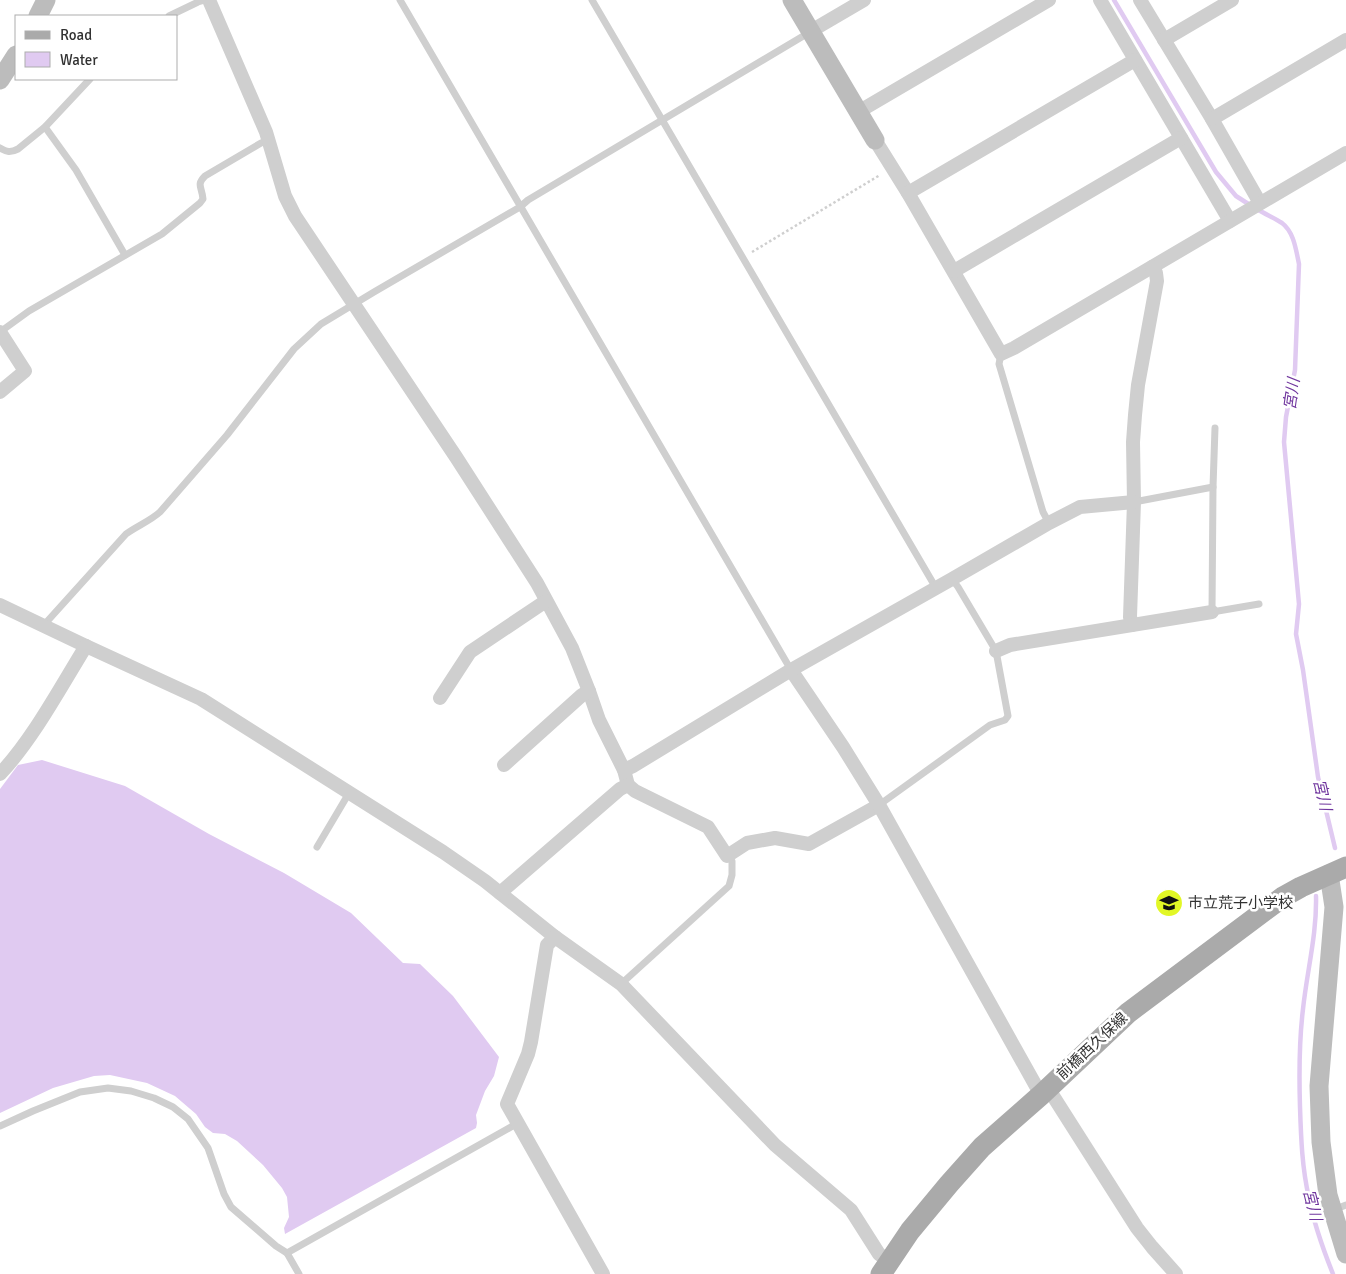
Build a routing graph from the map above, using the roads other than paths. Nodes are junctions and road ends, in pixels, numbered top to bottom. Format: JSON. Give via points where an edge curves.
{"nodes":[{"id":1,"x":46,"y":0,"type":"edge"},
{"id":2,"x":205,"y":0,"type":"edge"},
{"id":3,"x":210,"y":0,"type":"edge"},
{"id":4,"x":400,"y":0,"type":"edge"},
{"id":5,"x":592,"y":0,"type":"edge"},
{"id":6,"x":792,"y":0,"type":"edge"},
{"id":7,"x":864,"y":0,"type":"edge"},
{"id":8,"x":1049,"y":0,"type":"edge"},
{"id":9,"x":1100,"y":0,"type":"edge"},
{"id":10,"x":1140,"y":0,"type":"edge"},
{"id":11,"x":1232,"y":0,"type":"edge"},
{"id":12,"x":38,"y":15,"type":"edge"},
{"id":13,"x":170,"y":15,"type":"edge"},
{"id":14,"x":811,"y":31,"type":"junction"},
{"id":15,"x":1164,"y":40,"type":"junction"},
{"id":16,"x":1346,"y":40,"type":"edge"},
{"id":17,"x":15,"y":57,"type":"edge"},
{"id":18,"x":1135,"y":60,"type":"junction"},
{"id":19,"x":0,"y":80,"type":"edge"},
{"id":20,"x":89,"y":80,"type":"edge"},
{"id":21,"x":858,"y":112,"type":"junction"},
{"id":22,"x":1212,"y":119,"type":"junction"},
{"id":23,"x":661,"y":120,"type":"junction"},
{"id":24,"x":45,"y":127,"type":"junction"},
{"id":25,"x":1181,"y":138,"type":"junction"},
{"id":26,"x":269,"y":140,"type":"junction"},
{"id":27,"x":874,"y":140,"type":"joint"},
{"id":28,"x":0,"y":148,"type":"edge"},
{"id":29,"x":1346,"y":153,"type":"edge"},
{"id":30,"x":908,"y":193,"type":"junction"},
{"id":31,"x":1260,"y":204,"type":"junction"},
{"id":32,"x":520,"y":207,"type":"junction"},
{"id":33,"x":1230,"y":221,"type":"junction"},
{"id":34,"x":125,"y":256,"type":"junction"},
{"id":35,"x":1152,"y":267,"type":"junction"},
{"id":36,"x":954,"y":271,"type":"junction"},
{"id":37,"x":353,"y":304,"type":"junction"},
{"id":38,"x":0,"y":332,"type":"edge"},
{"id":39,"x":1001,"y":354,"type":"junction"},
{"id":40,"x":0,"y":392,"type":"edge"},
{"id":41,"x":1215,"y":428,"type":"dead end"},
{"id":42,"x":1213,"y":487,"type":"junction"},
{"id":43,"x":1134,"y":502,"type":"junction"},
{"id":44,"x":1048,"y":522,"type":"junction"},
{"id":45,"x":952,"y":579,"type":"junction"},
{"id":46,"x":936,"y":588,"type":"junction"},
{"id":47,"x":546,"y":601,"type":"junction"},
{"id":48,"x":1259,"y":604,"type":"dead end"},
{"id":49,"x":0,"y":605,"type":"edge"},
{"id":50,"x":1212,"y":612,"type":"junction"},
{"id":51,"x":1132,"y":625,"type":"junction"},
{"id":52,"x":43,"y":626,"type":"junction"},
{"id":53,"x":86,"y":646,"type":"junction"},
{"id":54,"x":996,"y":651,"type":"junction"},
{"id":55,"x":791,"y":670,"type":"junction"},
{"id":56,"x":589,"y":691,"type":"junction"},
{"id":57,"x":440,"y":698,"type":"dead end"},
{"id":58,"x":504,"y":765,"type":"dead end"},
{"id":59,"x":624,"y":770,"type":"junction"},
{"id":60,"x":0,"y":774,"type":"edge"},
{"id":61,"x":628,"y":785,"type":"junction"},
{"id":62,"x":349,"y":792,"type":"junction"},
{"id":63,"x":879,"y":805,"type":"junction"},
{"id":64,"x":317,"y":847,"type":"dead end"},
{"id":65,"x":727,"y":856,"type":"junction"},
{"id":66,"x":1337,"y":871,"type":"edge"},
{"id":67,"x":500,"y":893,"type":"junction"},
{"id":68,"x":555,"y":937,"type":"junction"},
{"id":69,"x":620,"y":984,"type":"junction"},
{"id":70,"x":1045,"y":1091,"type":"junction"},
{"id":71,"x":518,"y":1123,"type":"junction"},
{"id":72,"x":0,"y":1126,"type":"edge"},
{"id":73,"x":1339,"y":1207,"type":"edge"},
{"id":74,"x":287,"y":1253,"type":"junction"},
{"id":75,"x":1346,"y":1254,"type":"edge"},
{"id":76,"x":885,"y":1267,"type":"edge"},
{"id":77,"x":299,"y":1274,"type":"edge"},
{"id":78,"x":603,"y":1274,"type":"edge"},
{"id":79,"x":1176,"y":1274,"type":"edge"}],
"edges":[{"from":1,"to":12,"type":"street"},
{"from":2,"to":13,"type":"lane"},
{"from":3,"to":26,"type":"street"},
{"from":4,"to":32,"type":"lane"},
{"from":5,"to":23,"type":"lane"},
{"from":6,"to":14,"type":"street"},
{"from":7,"to":14,"type":"street"},
{"from":8,"to":21,"type":"street"},
{"from":9,"to":18,"type":"street"},
{"from":10,"to":15,"type":"street"},
{"from":11,"to":15,"type":"street"},
{"from":14,"to":21,"type":"street"},
{"from":14,"to":23,"type":"lane"},
{"from":15,"to":22,"type":"street"},
{"from":16,"to":22,"type":"street"},
{"from":17,"to":19,"type":"street"},
{"from":18,"to":25,"type":"street"},
{"from":18,"to":30,"type":"street"},
{"from":20,"to":24,"type":"lane"},
{"from":21,"to":27,"type":"street"},
{"from":22,"to":31,"type":"street"},
{"from":23,"to":32,"type":"lane"},
{"from":23,"to":46,"type":"lane"},
{"from":24,"to":28,"type":"lane","via":[[13,152]]},
{"from":24,"to":34,"type":"lane","via":[[76,170]]},
{"from":25,"to":33,"type":"street"},
{"from":25,"to":36,"type":"street"},
{"from":26,"to":34,"type":"lane","via":[[200,180],[203,199],[200,203],[162,234]]},
{"from":26,"to":37,"type":"street","via":[[285,196],[295,216]]},
{"from":27,"to":30,"type":"street"},
{"from":29,"to":31,"type":"street"},
{"from":30,"to":36,"type":"street"},
{"from":31,"to":33,"type":"street"},
{"from":32,"to":37,"type":"lane"},
{"from":32,"to":55,"type":"lane"},
{"from":33,"to":35,"type":"street"},
{"from":34,"to":38,"type":"lane","via":[[29,311]]},
{"from":35,"to":39,"type":"street"},
{"from":35,"to":43,"type":"street","via":[[1157,281],[1138,385],[1133,442]]},
{"from":36,"to":39,"type":"street"},
{"from":37,"to":47,"type":"street"},
{"from":37,"to":52,"type":"lane","via":[[321,324],[294,349],[227,435],[160,512],[126,534]]},
{"from":38,"to":40,"type":"street","via":[[25,371]]},
{"from":39,"to":44,"type":"lane","via":[[999,364]]},
{"from":41,"to":42,"type":"lane"},
{"from":42,"to":43,"type":"lane"},
{"from":42,"to":50,"type":"lane"},
{"from":43,"to":44,"type":"street","via":[[1080,507]]},
{"from":43,"to":51,"type":"street"},
{"from":44,"to":45,"type":"street"},
{"from":45,"to":46,"type":"street"},
{"from":45,"to":54,"type":"lane"},
{"from":46,"to":55,"type":"street"},
{"from":47,"to":56,"type":"street","via":[[572,648]]},
{"from":47,"to":57,"type":"street","via":[[470,652]]},
{"from":48,"to":50,"type":"lane"},
{"from":49,"to":52,"type":"street"},
{"from":50,"to":51,"type":"street"},
{"from":51,"to":54,"type":"street","via":[[1010,645]]},
{"from":52,"to":53,"type":"street"},
{"from":53,"to":60,"type":"street","via":[[36,727]]},
{"from":53,"to":62,"type":"street","via":[[201,699]]},
{"from":54,"to":63,"type":"lane","via":[[1008,716],[1005,720],[990,725]]},
{"from":55,"to":59,"type":"street"},
{"from":55,"to":63,"type":"street"},
{"from":56,"to":58,"type":"street"},
{"from":56,"to":59,"type":"street","via":[[598,720]]},
{"from":59,"to":61,"type":"street"},
{"from":61,"to":65,"type":"street","via":[[708,827]]},
{"from":61,"to":67,"type":"street"},
{"from":62,"to":64,"type":"lane"},
{"from":62,"to":67,"type":"street"},
{"from":63,"to":65,"type":"street","via":[[809,844],[776,838],[747,843]]},
{"from":63,"to":70,"type":"street"},
{"from":65,"to":69,"type":"lane","via":[[732,861],[729,886]]},
{"from":66,"to":70,"type":"main road","name":"前橋西久保線","via":[[1264,910],[1128,1013]]},
{"from":66,"to":73,"type":"street","via":[[1319,1086],[1321,1142],[1328,1195]]},
{"from":67,"to":68,"type":"street"},
{"from":68,"to":69,"type":"street"},
{"from":68,"to":71,"type":"street","via":[[547,945],[528,1054],[507,1104]]},
{"from":69,"to":76,"type":"street","via":[[770,1139],[851,1210]]},
{"from":70,"to":76,"type":"main road","name":"前橋西久保線","via":[[977,1153],[915,1224]]},
{"from":70,"to":79,"type":"street","via":[[1137,1228]]},
{"from":71,"to":74,"type":"lane"},
{"from":71,"to":78,"type":"street"},
{"from":72,"to":74,"type":"lane","via":[[80,1092],[108,1088],[154,1098],[188,1118],[208,1148],[224,1194],[232,1207]]},
{"from":73,"to":75,"type":"street"},
{"from":74,"to":77,"type":"lane"}]}
